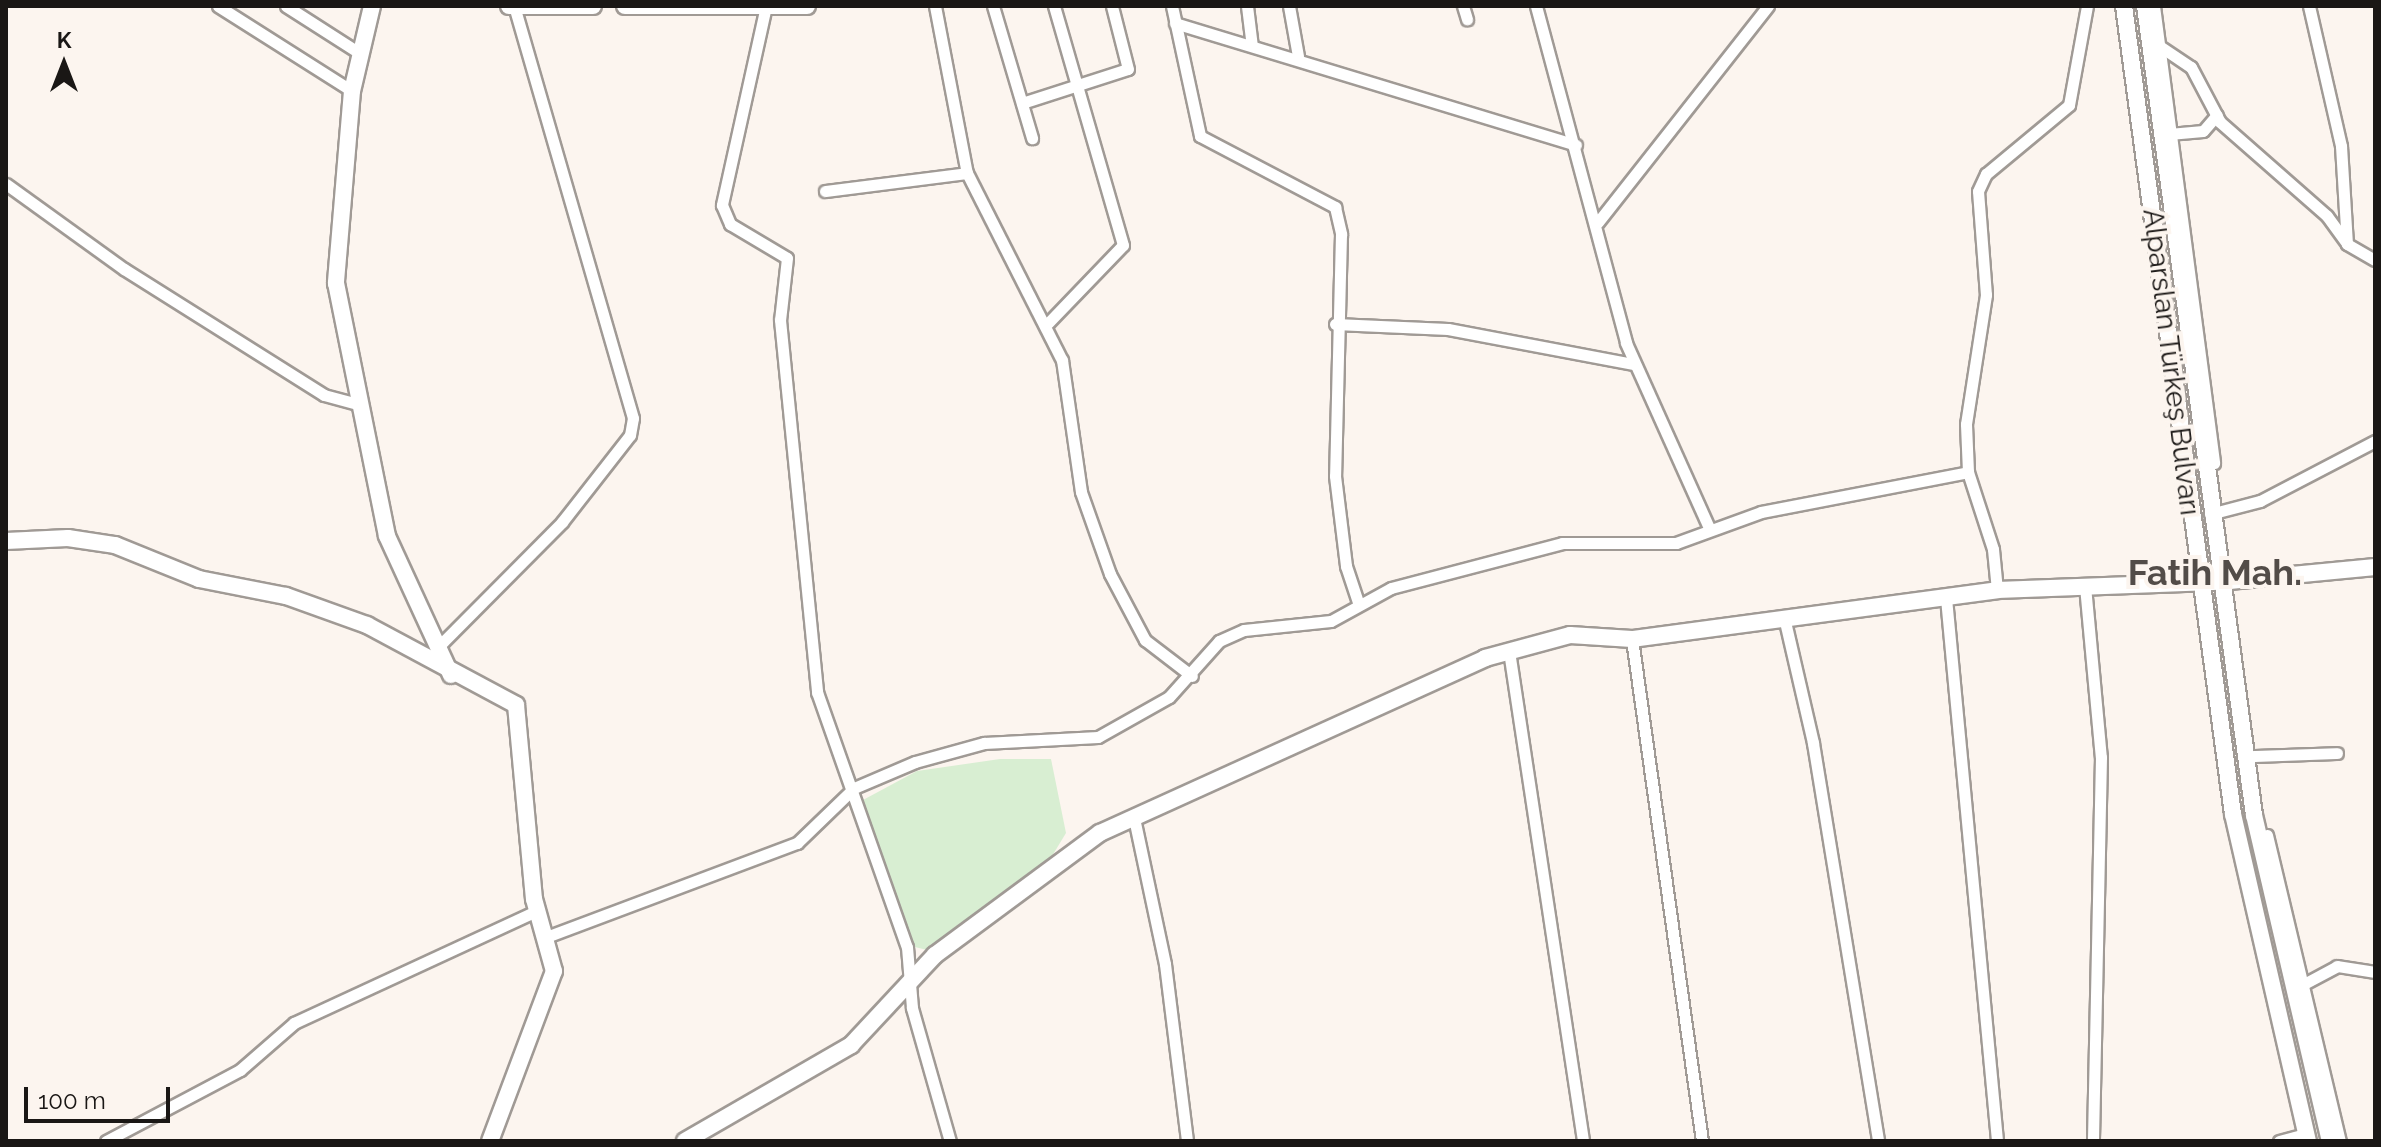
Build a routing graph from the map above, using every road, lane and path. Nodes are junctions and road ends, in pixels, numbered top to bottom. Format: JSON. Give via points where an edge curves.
{"nodes":[{"id":1,"x":218,"y":6,"type":"edge"},
{"id":2,"x":286,"y":6,"type":"edge"},
{"id":3,"x":372,"y":6,"type":"edge"},
{"id":4,"x":593,"y":6,"type":"edge"},
{"id":5,"x":625,"y":6,"type":"edge"},
{"id":6,"x":807,"y":6,"type":"edge"},
{"id":7,"x":935,"y":6,"type":"edge"},
{"id":8,"x":993,"y":6,"type":"edge"},
{"id":9,"x":1054,"y":6,"type":"edge"},
{"id":10,"x":1112,"y":6,"type":"edge"},
{"id":11,"x":1172,"y":6,"type":"edge"},
{"id":12,"x":1247,"y":6,"type":"edge"},
{"id":13,"x":1289,"y":6,"type":"edge"},
{"id":14,"x":1463,"y":6,"type":"edge"},
{"id":15,"x":1536,"y":6,"type":"edge"},
{"id":16,"x":1768,"y":6,"type":"edge"},
{"id":17,"x":2087,"y":6,"type":"edge"},
{"id":18,"x":2124,"y":6,"type":"edge"},
{"id":19,"x":2145,"y":6,"type":"edge"},
{"id":20,"x":2154,"y":6,"type":"edge"},
{"id":21,"x":2309,"y":6,"type":"edge"},
{"id":22,"x":512,"y":7,"type":"edge"},
{"id":23,"x":766,"y":8,"type":"edge"},
{"id":24,"x":1467,"y":19,"type":"dead end"},
{"id":25,"x":1175,"y":23,"type":"junction"},
{"id":26,"x":2156,"y":43,"type":"junction"},
{"id":27,"x":1252,"y":44,"type":"junction"},
{"id":28,"x":358,"y":52,"type":"junction"},
{"id":29,"x":1298,"y":56,"type":"junction"},
{"id":30,"x":1074,"y":81,"type":"junction"},
{"id":31,"x":352,"y":91,"type":"junction"},
{"id":32,"x":1022,"y":103,"type":"junction"},
{"id":33,"x":2217,"y":115,"type":"junction"},
{"id":34,"x":2168,"y":134,"type":"junction"},
{"id":35,"x":1032,"y":138,"type":"dead end"},
{"id":36,"x":1576,"y":145,"type":"junction"},
{"id":37,"x":967,"y":173,"type":"junction"},
{"id":38,"x":6,"y":184,"type":"edge"},
{"id":39,"x":825,"y":191,"type":"dead end"},
{"id":40,"x":1598,"y":222,"type":"junction"},
{"id":41,"x":2347,"y":244,"type":"junction"},
{"id":42,"x":2375,"y":260,"type":"edge"},
{"id":43,"x":1048,"y":323,"type":"junction"},
{"id":44,"x":1335,"y":324,"type":"junction"},
{"id":45,"x":1634,"y":364,"type":"junction"},
{"id":46,"x":361,"y":405,"type":"junction"},
{"id":47,"x":2375,"y":441,"type":"edge"},
{"id":48,"x":1968,"y":472,"type":"junction"},
{"id":49,"x":2215,"y":512,"type":"junction"},
{"id":50,"x":1709,"y":528,"type":"junction"},
{"id":51,"x":6,"y":541,"type":"edge"},
{"id":52,"x":2375,"y":567,"type":"edge"},
{"id":53,"x":2198,"y":578,"type":"junction"},
{"id":54,"x":2224,"y":582,"type":"junction"},
{"id":55,"x":2085,"y":586,"type":"junction"},
{"id":56,"x":1997,"y":590,"type":"junction"},
{"id":57,"x":1946,"y":598,"type":"junction"},
{"id":58,"x":1359,"y":605,"type":"junction"},
{"id":59,"x":1784,"y":617,"type":"junction"},
{"id":60,"x":1632,"y":639,"type":"junction"},
{"id":61,"x":440,"y":645,"type":"junction"},
{"id":62,"x":1509,"y":651,"type":"junction"},
{"id":63,"x":451,"y":675,"type":"junction"},
{"id":64,"x":1192,"y":676,"type":"junction"},
{"id":65,"x":2337,"y":753,"type":"dead end"},
{"id":66,"x":2253,"y":756,"type":"junction"},
{"id":67,"x":854,"y":788,"type":"junction"},
{"id":68,"x":1134,"y":818,"type":"junction"},
{"id":69,"x":538,"y":910,"type":"junction"},
{"id":70,"x":549,"y":936,"type":"junction"},
{"id":71,"x":2375,"y":972,"type":"edge"},
{"id":72,"x":910,"y":981,"type":"junction"},
{"id":73,"x":2299,"y":990,"type":"junction"},
{"id":74,"x":2307,"y":1138,"type":"edge"},
{"id":75,"x":106,"y":1141,"type":"edge"},
{"id":76,"x":490,"y":1141,"type":"edge"},
{"id":77,"x":685,"y":1141,"type":"edge"},
{"id":78,"x":950,"y":1141,"type":"edge"},
{"id":79,"x":1187,"y":1141,"type":"edge"},
{"id":80,"x":1583,"y":1141,"type":"edge"},
{"id":81,"x":1702,"y":1141,"type":"edge"},
{"id":82,"x":1878,"y":1141,"type":"edge"},
{"id":83,"x":1997,"y":1141,"type":"edge"},
{"id":84,"x":2093,"y":1141,"type":"edge"},
{"id":85,"x":2279,"y":1141,"type":"edge"},
{"id":86,"x":2330,"y":1141,"type":"edge"},
{"id":87,"x":2340,"y":1141,"type":"edge"}],
"edges":[{"from":1,"to":31,"type":"street"},
{"from":2,"to":28,"type":"street"},
{"from":3,"to":28,"type":"street"},
{"from":4,"to":22,"type":"street"},
{"from":5,"to":23,"type":"street"},
{"from":6,"to":23,"type":"street"},
{"from":7,"to":37,"type":"street"},
{"from":8,"to":32,"type":"street"},
{"from":9,"to":30,"type":"street"},
{"from":10,"to":30,"type":"street","via":[[1128,69]]},
{"from":11,"to":25,"type":"street"},
{"from":12,"to":27,"type":"street"},
{"from":13,"to":29,"type":"street"},
{"from":14,"to":24,"type":"street"},
{"from":15,"to":36,"type":"street"},
{"from":16,"to":40,"type":"street"},
{"from":17,"to":48,"type":"street","via":[[2069,105],[1986,174],[1978,191],[1986,295],[1966,424]]},
{"from":18,"to":53,"type":"street","name":"Alparslan Türkeş Bulvarı"},
{"from":19,"to":26,"type":"street","name":"Alparslan Türkeş Bulvarı"},
{"from":20,"to":26,"type":"street"},
{"from":21,"to":41,"type":"street","via":[[2341,146]]},
{"from":22,"to":61,"type":"street","via":[[633,418],[630,435],[562,522]]},
{"from":23,"to":67,"type":"street","via":[[722,205],[730,224],[787,258],[780,320],[817,692],[834,753]]},
{"from":25,"to":27,"type":"street"},
{"from":25,"to":44,"type":"street","via":[[1200,136],[1335,207],[1341,234]]},
{"from":26,"to":33,"type":"street","via":[[2191,67]]},
{"from":26,"to":34,"type":"street","name":"Alparslan Türkeş Bulvarı"},
{"from":27,"to":29,"type":"street"},
{"from":28,"to":31,"type":"street"},
{"from":29,"to":36,"type":"street"},
{"from":30,"to":32,"type":"street"},
{"from":30,"to":43,"type":"street","via":[[1123,245]]},
{"from":31,"to":46,"type":"street","via":[[335,258]]},
{"from":32,"to":35,"type":"street"},
{"from":33,"to":34,"type":"street","via":[[2203,131]]},
{"from":33,"to":41,"type":"street"},
{"from":34,"to":49,"type":"street","name":"Alparslan Türkeş Bulvarı"},
{"from":36,"to":40,"type":"street"},
{"from":37,"to":39,"type":"street"},
{"from":37,"to":43,"type":"street"},
{"from":38,"to":46,"type":"street","via":[[124,269],[324,395]]},
{"from":40,"to":45,"type":"street"},
{"from":41,"to":42,"type":"street"},
{"from":43,"to":64,"type":"street","via":[[1072,404],[1081,492],[1127,616]]},
{"from":44,"to":45,"type":"street","via":[[1448,329]]},
{"from":44,"to":58,"type":"street","via":[[1335,476],[1346,566]]},
{"from":45,"to":50,"type":"street"},
{"from":46,"to":61,"type":"street","via":[[387,536]]},
{"from":47,"to":49,"type":"street","via":[[2260,501]]},
{"from":48,"to":50,"type":"street","via":[[1902,480]]},
{"from":48,"to":56,"type":"street","via":[[1993,549]]},
{"from":49,"to":54,"type":"street","name":"Alparslan Türkeş Bulvarı"},
{"from":50,"to":58,"type":"street","via":[[1676,543],[1562,543],[1391,588]]},
{"from":51,"to":63,"type":"street","via":[[68,538],[115,545],[199,579],[286,596],[367,625]]},
{"from":52,"to":54,"type":"street"},
{"from":53,"to":54,"type":"street"},
{"from":53,"to":55,"type":"street"},
{"from":53,"to":74,"type":"street","name":"Alparslan Türkeş Bulvarı","via":[[2233,814]]},
{"from":54,"to":66,"type":"street"},
{"from":54,"to":73,"type":"street","name":"Alparslan Türkeş Bulvarı","via":[[2254,815]]},
{"from":55,"to":56,"type":"street"},
{"from":55,"to":84,"type":"street","via":[[2101,757]]},
{"from":56,"to":57,"type":"street"},
{"from":57,"to":59,"type":"street"},
{"from":57,"to":83,"type":"street"},
{"from":58,"to":64,"type":"street","via":[[1331,621],[1244,630],[1219,641]]},
{"from":59,"to":60,"type":"street"},
{"from":59,"to":82,"type":"street","via":[[1813,743]]},
{"from":60,"to":62,"type":"street","via":[[1570,635]]},
{"from":60,"to":81,"type":"street"},
{"from":61,"to":63,"type":"street"},
{"from":62,"to":68,"type":"street"},
{"from":62,"to":80,"type":"street"},
{"from":63,"to":69,"type":"street","via":[[516,705]]},
{"from":64,"to":67,"type":"street","via":[[1098,737],[984,743]]},
{"from":65,"to":66,"type":"street"},
{"from":66,"to":73,"type":"street"},
{"from":67,"to":70,"type":"street","via":[[797,843]]},
{"from":67,"to":72,"type":"street","via":[[907,947]]},
{"from":68,"to":72,"type":"street","via":[[1100,833]]},
{"from":68,"to":79,"type":"street","via":[[1165,964]]},
{"from":69,"to":70,"type":"street"},
{"from":69,"to":75,"type":"street","via":[[294,1023],[240,1070]]},
{"from":70,"to":76,"type":"street","via":[[554,971]]},
{"from":71,"to":73,"type":"street","via":[[2337,966]]},
{"from":72,"to":77,"type":"street","via":[[851,1045]]},
{"from":72,"to":78,"type":"street"},
{"from":73,"to":86,"type":"street","name":"Alparslan Türkeş Bulvarı"},
{"from":73,"to":87,"type":"street"},
{"from":74,"to":85,"type":"street"}]}
